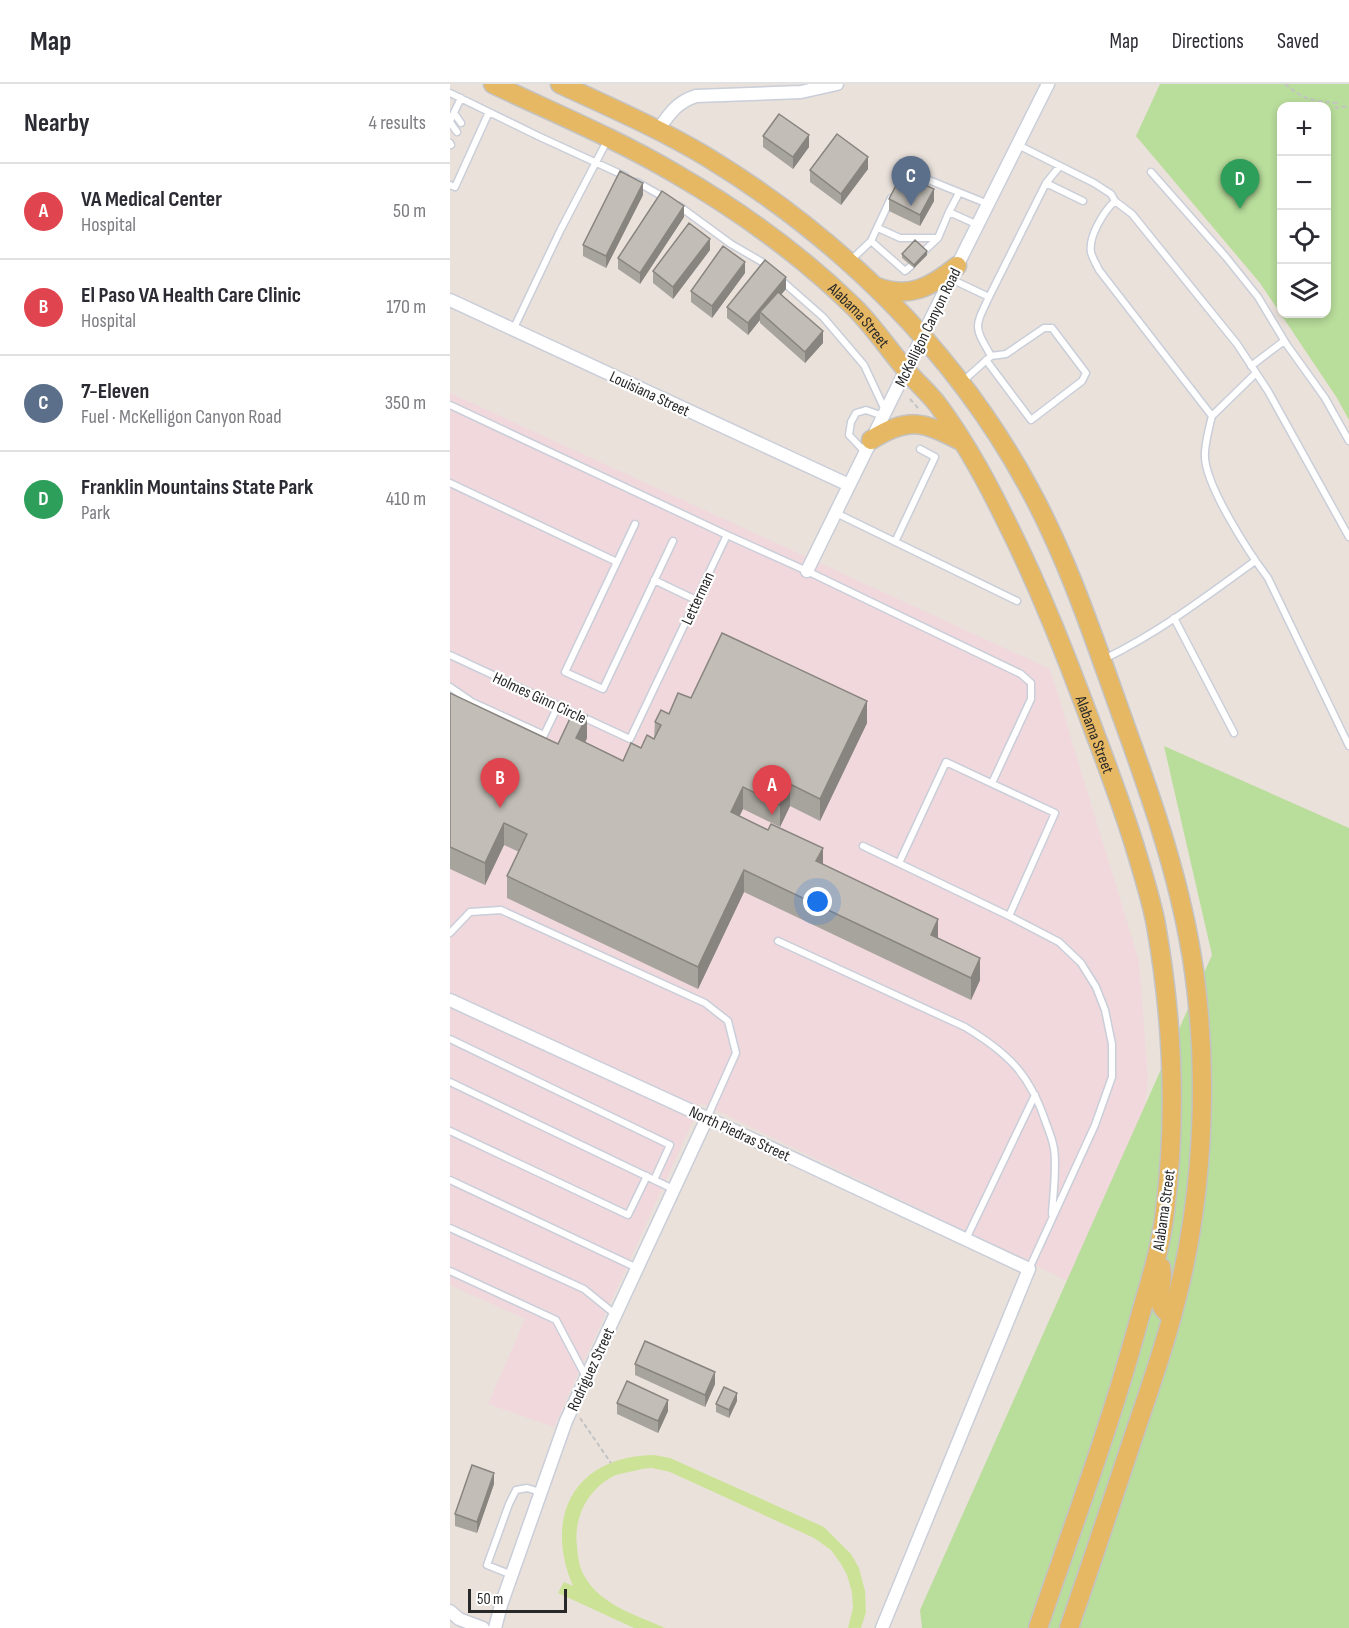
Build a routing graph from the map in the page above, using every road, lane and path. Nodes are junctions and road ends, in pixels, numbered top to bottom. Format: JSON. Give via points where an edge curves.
{"nodes":[{"id":1,"x":493,"y":84,"type":"edge"},
{"id":2,"x":560,"y":84,"type":"edge"},
{"id":3,"x":837,"y":84,"type":"edge"},
{"id":4,"x":1048,"y":84,"type":"edge"},
{"id":5,"x":1285,"y":84,"type":"edge"},
{"id":6,"x":450,"y":93,"type":"edge"},
{"id":7,"x":461,"y":98,"type":"junction"},
{"id":8,"x":1349,"y":106,"type":"edge"},
{"id":9,"x":489,"y":112,"type":"junction"},
{"id":10,"x":454,"y":114,"type":"junction"},
{"id":11,"x":450,"y":122,"type":"edge"},
{"id":12,"x":461,"y":123,"type":"dead end"},
{"id":13,"x":658,"y":130,"type":"junction"},
{"id":14,"x":457,"y":132,"type":"dead end"},
{"id":15,"x":471,"y":134,"type":"dead end"},
{"id":16,"x":608,"y":138,"type":"junction"},
{"id":17,"x":476,"y":141,"type":"junction"},
{"id":18,"x":467,"y":144,"type":"dead end"},
{"id":19,"x":1017,"y":145,"type":"junction"},
{"id":20,"x":472,"y":151,"type":"junction"},
{"id":21,"x":461,"y":156,"type":"dead end"},
{"id":22,"x":596,"y":161,"type":"junction"},
{"id":23,"x":466,"y":163,"type":"junction"},
{"id":24,"x":1060,"y":166,"type":"junction"},
{"id":25,"x":455,"y":168,"type":"dead end"},
{"id":26,"x":1151,"y":172,"type":"dead end"},
{"id":27,"x":461,"y":175,"type":"junction"},
{"id":28,"x":1046,"y":183,"type":"junction"},
{"id":29,"x":450,"y":185,"type":"edge"},
{"id":30,"x":958,"y":193,"type":"junction"},
{"id":31,"x":668,"y":200,"type":"edge"},
{"id":32,"x":1083,"y":201,"type":"dead end"},
{"id":33,"x":1115,"y":201,"type":"junction"},
{"id":34,"x":988,"y":204,"type":"junction"},
{"id":35,"x":676,"y":205,"type":"edge"},
{"id":36,"x":949,"y":212,"type":"junction"},
{"id":37,"x":978,"y":225,"type":"junction"},
{"id":38,"x":878,"y":228,"type":"junction"},
{"id":39,"x":938,"y":238,"type":"junction"},
{"id":40,"x":871,"y":242,"type":"junction"},
{"id":41,"x":923,"y":252,"type":"edge"},
{"id":42,"x":849,"y":261,"type":"junction"},
{"id":43,"x":910,"y":266,"type":"edge"},
{"id":44,"x":770,"y":270,"type":"edge"},
{"id":45,"x":953,"y":273,"type":"junction"},
{"id":46,"x":779,"y":278,"type":"edge"},
{"id":47,"x":877,"y":287,"type":"junction"},
{"id":48,"x":989,"y":297,"type":"junction"},
{"id":49,"x":450,"y":300,"type":"edge"},
{"id":50,"x":513,"y":330,"type":"junction"},
{"id":51,"x":922,"y":336,"type":"junction"},
{"id":52,"x":1284,"y":341,"type":"junction"},
{"id":53,"x":989,"y":358,"type":"junction"},
{"id":54,"x":1251,"y":366,"type":"junction"},
{"id":55,"x":906,"y":370,"type":"junction"},
{"id":56,"x":1256,"y":372,"type":"junction"},
{"id":57,"x":961,"y":382,"type":"junction"},
{"id":58,"x":910,"y":399,"type":"dead end"},
{"id":59,"x":450,"y":405,"type":"edge"},
{"id":60,"x":918,"y":408,"type":"dead end"},
{"id":61,"x":885,"y":413,"type":"junction"},
{"id":62,"x":1212,"y":416,"type":"junction"},
{"id":63,"x":1349,"y":441,"type":"edge"},
{"id":64,"x":963,"y":442,"type":"junction"},
{"id":65,"x":868,"y":446,"type":"junction"},
{"id":66,"x":920,"y":449,"type":"dead end"},
{"id":67,"x":450,"y":483,"type":"edge"},
{"id":68,"x":849,"y":485,"type":"junction"},
{"id":69,"x":836,"y":513,"type":"junction"},
{"id":70,"x":635,"y":524,"type":"dead end"},
{"id":71,"x":727,"y":535,"type":"junction"},
{"id":72,"x":1349,"y":537,"type":"edge"},
{"id":73,"x":672,"y":541,"type":"dead end"},
{"id":74,"x":895,"y":542,"type":"junction"},
{"id":75,"x":1255,"y":561,"type":"junction"},
{"id":76,"x":617,"y":562,"type":"junction"},
{"id":77,"x":807,"y":571,"type":"junction"},
{"id":78,"x":654,"y":580,"type":"junction"},
{"id":79,"x":696,"y":600,"type":"junction"},
{"id":80,"x":1017,"y":601,"type":"dead end"},
{"id":81,"x":1173,"y":618,"type":"junction"},
{"id":82,"x":450,"y":655,"type":"edge"},
{"id":83,"x":1101,"y":660,"type":"junction"},
{"id":84,"x":450,"y":687,"type":"edge"},
{"id":85,"x":558,"y":706,"type":"junction"},
{"id":86,"x":1234,"y":733,"type":"dead end"},
{"id":87,"x":630,"y":740,"type":"joint"},
{"id":88,"x":1349,"y":746,"type":"edge"},
{"id":89,"x":992,"y":783,"type":"junction"},
{"id":90,"x":863,"y":846,"type":"dead end"},
{"id":91,"x":899,"y":863,"type":"junction"},
{"id":92,"x":1009,"y":916,"type":"junction"},
{"id":93,"x":450,"y":933,"type":"edge"},
{"id":94,"x":778,"y":941,"type":"dead end"},
{"id":95,"x":450,"y":1000,"type":"edge"},
{"id":96,"x":450,"y":1039,"type":"edge"},
{"id":97,"x":450,"y":1083,"type":"edge"},
{"id":98,"x":1035,"y":1095,"type":"junction"},
{"id":99,"x":707,"y":1118,"type":"junction"},
{"id":100,"x":450,"y":1131,"type":"edge"},
{"id":101,"x":647,"y":1176,"type":"junction"},
{"id":102,"x":450,"y":1180,"type":"edge"},
{"id":103,"x":654,"y":1180,"type":"junction"},
{"id":104,"x":673,"y":1189,"type":"junction"},
{"id":105,"x":1052,"y":1220,"type":"junction"},
{"id":106,"x":450,"y":1228,"type":"edge"},
{"id":107,"x":966,"y":1239,"type":"junction"},
{"id":108,"x":1156,"y":1258,"type":"junction"},
{"id":109,"x":637,"y":1268,"type":"junction"},
{"id":110,"x":1029,"y":1269,"type":"junction"},
{"id":111,"x":450,"y":1271,"type":"edge"},
{"id":112,"x":616,"y":1315,"type":"junction"},
{"id":113,"x":1172,"y":1316,"type":"junction"},
{"id":114,"x":586,"y":1378,"type":"junction"},
{"id":115,"x":573,"y":1406,"type":"junction"},
{"id":116,"x":611,"y":1462,"type":"dead end"},
{"id":117,"x":540,"y":1492,"type":"junction"},
{"id":118,"x":512,"y":1575,"type":"junction"},
{"id":119,"x":450,"y":1611,"type":"edge"},
{"id":120,"x":483,"y":1628,"type":"edge"},
{"id":121,"x":495,"y":1628,"type":"edge"},
{"id":122,"x":882,"y":1628,"type":"edge"},
{"id":123,"x":1038,"y":1628,"type":"edge"},
{"id":124,"x":1069,"y":1628,"type":"edge"}],
"edges":[{"from":1,"to":16,"type":"main road","name":"Alabama Street"},
{"from":2,"to":13,"type":"main road","name":"Alabama Street"},
{"from":3,"to":13,"type":"street","via":[[801,92],[696,96],[675,107]]},
{"from":4,"to":19,"type":"street","name":"McKelligon Canyon Road"},
{"from":5,"to":8,"type":"path","via":[[1315,102],[1337,103],[1336,108]]},
{"from":6,"to":7,"type":"lane"},
{"from":7,"to":9,"type":"lane"},
{"from":7,"to":10,"type":"lane"},
{"from":9,"to":17,"type":"lane"},
{"from":9,"to":22,"type":"lane"},
{"from":10,"to":11,"type":"lane"},
{"from":10,"to":12,"type":"lane"},
{"from":11,"to":14,"type":"lane"},
{"from":13,"to":42,"type":"main road","name":"Alabama Street","via":[[764,194]]},
{"from":15,"to":17,"type":"lane"},
{"from":16,"to":22,"type":"lane"},
{"from":16,"to":55,"type":"main road","name":"Alabama Street","via":[[673,172],[766,232],[857,310]]},
{"from":17,"to":20,"type":"lane"},
{"from":18,"to":20,"type":"lane"},
{"from":19,"to":24,"type":"lane"},
{"from":19,"to":34,"type":"street","name":"McKelligon Canyon Road"},
{"from":20,"to":23,"type":"lane"},
{"from":21,"to":23,"type":"lane"},
{"from":22,"to":31,"type":"lane"},
{"from":22,"to":50,"type":"lane"},
{"from":23,"to":27,"type":"lane"},
{"from":24,"to":28,"type":"lane"},
{"from":24,"to":33,"type":"lane","via":[[1112,194]]},
{"from":25,"to":27,"type":"lane"},
{"from":26,"to":52,"type":"lane","via":[[1258,297]]},
{"from":27,"to":29,"type":"lane","via":[[455,187]]},
{"from":28,"to":32,"type":"lane"},
{"from":28,"to":48,"type":"lane"},
{"from":30,"to":34,"type":"lane"},
{"from":30,"to":36,"type":"lane"},
{"from":30,"to":38,"type":"lane","via":[[904,170]]},
{"from":33,"to":54,"type":"lane","via":[[1132,214]]},
{"from":33,"to":62,"type":"lane","via":[[1106,208],[1091,252],[1100,270]]},
{"from":34,"to":37,"type":"street","name":"McKelligon Canyon Road"},
{"from":35,"to":44,"type":"lane"},
{"from":36,"to":37,"type":"lane"},
{"from":36,"to":39,"type":"lane"},
{"from":37,"to":45,"type":"street","name":"McKelligon Canyon Road"},
{"from":38,"to":39,"type":"lane","via":[[900,238]]},
{"from":38,"to":40,"type":"lane"},
{"from":39,"to":41,"type":"lane"},
{"from":40,"to":42,"type":"lane"},
{"from":40,"to":43,"type":"lane","via":[[905,271]]},
{"from":42,"to":47,"type":"main road","name":"Alabama Street"},
{"from":45,"to":47,"type":"main road","via":[[914,291]]},
{"from":45,"to":48,"type":"lane"},
{"from":45,"to":51,"type":"street","name":"McKelligon Canyon Road"},
{"from":46,"to":61,"type":"lane","via":[[823,317],[864,365]]},
{"from":47,"to":51,"type":"main road","name":"Alabama Street"},
{"from":48,"to":53,"type":"lane","via":[[977,322],[977,332]]},
{"from":49,"to":50,"type":"street","name":"Louisiana Street"},
{"from":50,"to":68,"type":"street","name":"Louisiana Street"},
{"from":51,"to":55,"type":"street","name":"McKelligon Canyon Road"},
{"from":51,"to":57,"type":"main road","name":"Alabama Street"},
{"from":52,"to":54,"type":"lane"},
{"from":52,"to":63,"type":"lane"},
{"from":53,"to":53,"type":"lane","via":[[1006,354],[1044,328],[1052,328],[1086,373],[1082,381],[1031,420]]},
{"from":53,"to":57,"type":"lane"},
{"from":54,"to":56,"type":"lane"},
{"from":55,"to":61,"type":"street","name":"McKelligon Canyon Road"},
{"from":55,"to":64,"type":"main road","name":"Alabama Street","via":[[936,402]]},
{"from":56,"to":62,"type":"lane"},
{"from":56,"to":72,"type":"lane"},
{"from":57,"to":83,"type":"main road","name":"Alabama Street","via":[[1029,486],[1071,579]]},
{"from":58,"to":60,"type":"path"},
{"from":59,"to":71,"type":"lane"},
{"from":61,"to":65,"type":"street","name":"McKelligon Canyon Road"},
{"from":61,"to":65,"type":"lane","via":[[866,410],[856,413],[851,422],[849,435]]},
{"from":62,"to":75,"type":"lane","via":[[1205,458],[1213,485]]},
{"from":64,"to":65,"type":"main road","via":[[925,425],[910,424],[896,426]]},
{"from":64,"to":108,"type":"main road","name":"Alabama Street","via":[[1020,548],[1055,629],[1117,792],[1155,920],[1172,1067],[1170,1164]]},
{"from":65,"to":68,"type":"street","name":"McKelligon Canyon Road"},
{"from":66,"to":74,"type":"lane","via":[[935,457]]},
{"from":67,"to":76,"type":"lane"},
{"from":68,"to":69,"type":"street","name":"McKelligon Canyon Road"},
{"from":69,"to":74,"type":"lane"},
{"from":69,"to":77,"type":"street","name":"McKelligon Canyon Road"},
{"from":70,"to":76,"type":"lane"},
{"from":71,"to":77,"type":"lane"},
{"from":71,"to":79,"type":"lane","name":"Letterman"},
{"from":73,"to":78,"type":"lane"},
{"from":74,"to":80,"type":"lane"},
{"from":75,"to":81,"type":"lane"},
{"from":75,"to":88,"type":"lane","via":[[1268,578]]},
{"from":76,"to":78,"type":"lane","via":[[565,672],[603,689]]},
{"from":77,"to":89,"type":"lane","via":[[1021,674],[1031,683],[1031,699]]},
{"from":78,"to":79,"type":"lane"},
{"from":79,"to":87,"type":"lane","name":"Letterman"},
{"from":81,"to":83,"type":"lane"},
{"from":81,"to":86,"type":"lane"},
{"from":82,"to":85,"type":"lane","name":"Holmes Ginn Circle"},
{"from":83,"to":113,"type":"main road","name":"Alabama Street","via":[[1163,836],[1196,990],[1202,1056],[1199,1166],[1192,1227]]},
{"from":84,"to":85,"type":"lane","via":[[472,702],[544,735]]},
{"from":85,"to":87,"type":"lane","name":"Holmes Ginn Circle"},
{"from":89,"to":91,"type":"lane","via":[[946,762]]},
{"from":89,"to":92,"type":"lane","via":[[1055,813]]},
{"from":90,"to":91,"type":"lane"},
{"from":91,"to":92,"type":"lane"},
{"from":92,"to":105,"type":"lane","via":[[1059,942],[1081,963],[1105,1010],[1112,1044],[1112,1077]]},
{"from":93,"to":99,"type":"lane","via":[[470,912],[501,910],[705,1003],[728,1021],[736,1053]]},
{"from":94,"to":98,"type":"lane","via":[[982,1036],[1012,1060]]},
{"from":95,"to":99,"type":"street","name":"North Piedras Street"},
{"from":96,"to":103,"type":"lane","via":[[670,1145]]},
{"from":97,"to":101,"type":"lane"},
{"from":98,"to":105,"type":"lane","via":[[1054,1149]]},
{"from":98,"to":107,"type":"lane"},
{"from":99,"to":104,"type":"street","name":"Rodriguez Street"},
{"from":99,"to":107,"type":"street","name":"North Piedras Street"},
{"from":100,"to":101,"type":"lane","via":[[628,1215]]},
{"from":101,"to":103,"type":"lane"},
{"from":102,"to":109,"type":"lane"},
{"from":103,"to":104,"type":"lane"},
{"from":104,"to":109,"type":"street","name":"Rodriguez Street"},
{"from":105,"to":110,"type":"lane"},
{"from":106,"to":112,"type":"lane","via":[[584,1289]]},
{"from":107,"to":110,"type":"street","name":"North Piedras Street"},
{"from":108,"to":113,"type":"main road","via":[[1162,1272],[1161,1306]]},
{"from":108,"to":123,"type":"main road","name":"Alabama Street","via":[[1110,1417]]},
{"from":109,"to":112,"type":"street","name":"Rodriguez Street"},
{"from":110,"to":122,"type":"street"},
{"from":111,"to":114,"type":"lane","via":[[556,1320]]},
{"from":112,"to":114,"type":"street","name":"Rodriguez Street"},
{"from":113,"to":124,"type":"main road","name":"Alabama Street"},
{"from":114,"to":115,"type":"street","name":"Rodriguez Street"},
{"from":115,"to":116,"type":"path"},
{"from":115,"to":117,"type":"street","name":"Rodriguez Street"},
{"from":117,"to":118,"type":"street","name":"Rodriguez Street"},
{"from":117,"to":118,"type":"lane","via":[[516,1490],[487,1565]]},
{"from":118,"to":121,"type":"street","name":"Rodriguez Street"},
{"from":119,"to":120,"type":"street"}]}
